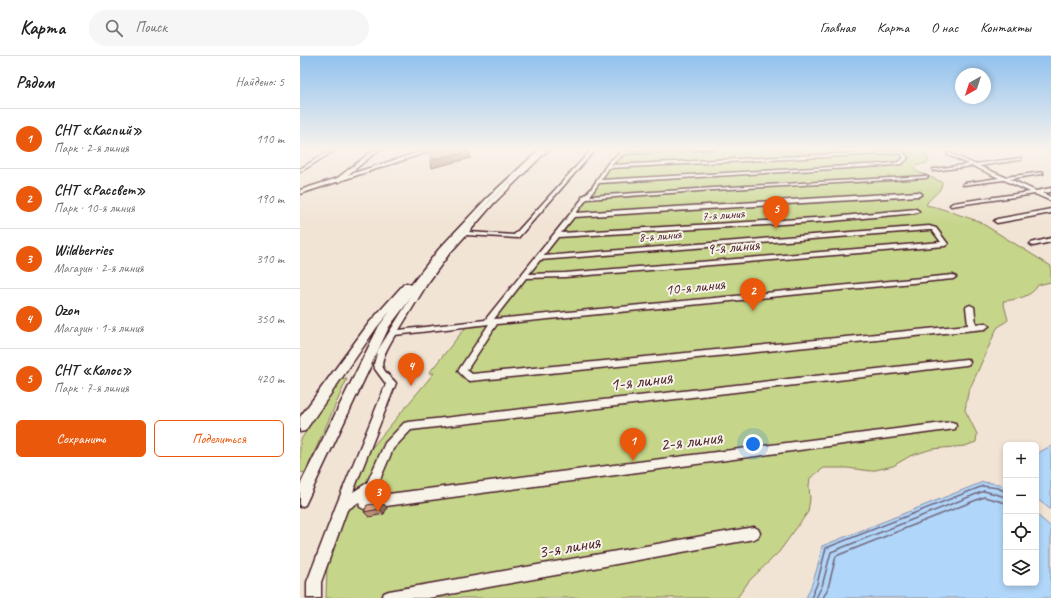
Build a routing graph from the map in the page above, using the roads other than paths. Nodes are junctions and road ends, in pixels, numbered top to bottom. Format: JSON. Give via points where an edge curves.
{"nodes":[{"id":1,"x":346,"y":174,"type":"edge"},
{"id":2,"x":358,"y":174,"type":"edge"},
{"id":3,"x":511,"y":174,"type":"edge"},
{"id":4,"x":516,"y":174,"type":"edge"},
{"id":5,"x":521,"y":174,"type":"edge"},
{"id":6,"x":571,"y":174,"type":"edge"},
{"id":7,"x":603,"y":174,"type":"edge"},
{"id":8,"x":727,"y":174,"type":"edge"},
{"id":9,"x":995,"y":174,"type":"edge"},
{"id":10,"x":1032,"y":174,"type":"edge"},
{"id":11,"x":926,"y":177,"type":"dead end"},
{"id":12,"x":1003,"y":178,"type":"junction"},
{"id":13,"x":337,"y":181,"type":"junction"},
{"id":14,"x":598,"y":182,"type":"junction"},
{"id":15,"x":965,"y":184,"type":"dead end"},
{"id":16,"x":1051,"y":190,"type":"edge"},
{"id":17,"x":300,"y":192,"type":"edge"},
{"id":18,"x":1036,"y":192,"type":"junction"},
{"id":19,"x":919,"y":194,"type":"dead end"},
{"id":20,"x":584,"y":198,"type":"junction"},
{"id":21,"x":1051,"y":199,"type":"edge"},
{"id":22,"x":953,"y":205,"type":"dead end"},
{"id":23,"x":916,"y":211,"type":"dead end"},
{"id":24,"x":1051,"y":211,"type":"edge"},
{"id":25,"x":571,"y":215,"type":"junction"},
{"id":26,"x":997,"y":221,"type":"dead end"},
{"id":27,"x":929,"y":228,"type":"joint"},
{"id":28,"x":464,"y":234,"type":"junction"},
{"id":29,"x":555,"y":235,"type":"junction"},
{"id":30,"x":1051,"y":240,"type":"edge"},
{"id":31,"x":1032,"y":244,"type":"dead end"},
{"id":32,"x":537,"y":258,"type":"junction"},
{"id":33,"x":524,"y":276,"type":"junction"},
{"id":34,"x":953,"y":277,"type":"dead end"},
{"id":35,"x":970,"y":307,"type":"dead end"},
{"id":36,"x":491,"y":321,"type":"junction"},
{"id":37,"x":985,"y":326,"type":"dead end"},
{"id":38,"x":972,"y":327,"type":"junction"},
{"id":39,"x":392,"y":333,"type":"junction"},
{"id":40,"x":966,"y":362,"type":"dead end"},
{"id":41,"x":951,"y":426,"type":"dead end"},
{"id":42,"x":300,"y":427,"type":"edge"},
{"id":43,"x":371,"y":486,"type":"junction"},
{"id":44,"x":301,"y":492,"type":"edge"},
{"id":45,"x":364,"y":503,"type":"joint"},
{"id":46,"x":342,"y":506,"type":"junction"},
{"id":47,"x":754,"y":534,"type":"dead end"},
{"id":48,"x":314,"y":598,"type":"edge"},
{"id":49,"x":389,"y":598,"type":"edge"}],
"edges":[{"from":1,"to":13,"type":"street"},
{"from":2,"to":13,"type":"main road"},
{"from":3,"to":42,"type":"main road","via":[[484,198],[373,325]]},
{"from":4,"to":44,"type":"main road","via":[[488,200],[442,251],[384,326]]},
{"from":5,"to":28,"type":"street"},
{"from":6,"to":28,"type":"street","via":[[516,236]]},
{"from":7,"to":14,"type":"street"},
{"from":8,"to":14,"type":"street"},
{"from":9,"to":12,"type":"street"},
{"from":10,"to":12,"type":"street"},
{"from":11,"to":20,"type":"street"},
{"from":12,"to":15,"type":"street"},
{"from":12,"to":18,"type":"street"},
{"from":13,"to":17,"type":"main road"},
{"from":14,"to":20,"type":"street"},
{"from":16,"to":18,"type":"street"},
{"from":18,"to":21,"type":"street"},
{"from":18,"to":22,"type":"street"},
{"from":19,"to":25,"type":"street"},
{"from":20,"to":25,"type":"street"},
{"from":23,"to":29,"type":"street","name":"7-я линия"},
{"from":24,"to":26,"type":"street"},
{"from":25,"to":29,"type":"street"},
{"from":27,"to":32,"type":"street","name":"8-я линия"},
{"from":27,"to":33,"type":"street","name":"9-я линия","via":[[934,230],[945,244]]},
{"from":28,"to":39,"type":"street","via":[[424,283]]},
{"from":29,"to":32,"type":"street"},
{"from":30,"to":31,"type":"street"},
{"from":32,"to":33,"type":"street"},
{"from":33,"to":36,"type":"street"},
{"from":34,"to":36,"type":"street","name":"10-я линия"},
{"from":35,"to":38,"type":"street"},
{"from":36,"to":38,"type":"street","via":[[462,371],[470,378]]},
{"from":36,"to":39,"type":"street","name":"10-я линия"},
{"from":37,"to":38,"type":"street"},
{"from":39,"to":46,"type":"street","via":[[382,350],[378,364],[391,383]]},
{"from":40,"to":43,"type":"street","name":"1-я линия","via":[[408,426],[389,446]]},
{"from":41,"to":45,"type":"street","name":"2-я линия"},
{"from":43,"to":45,"type":"street","name":"1-я линия"},
{"from":43,"to":46,"type":"street"},
{"from":46,"to":48,"type":"street","via":[[314,582]]},
{"from":47,"to":49,"type":"street","name":"3-я линия"}]}
